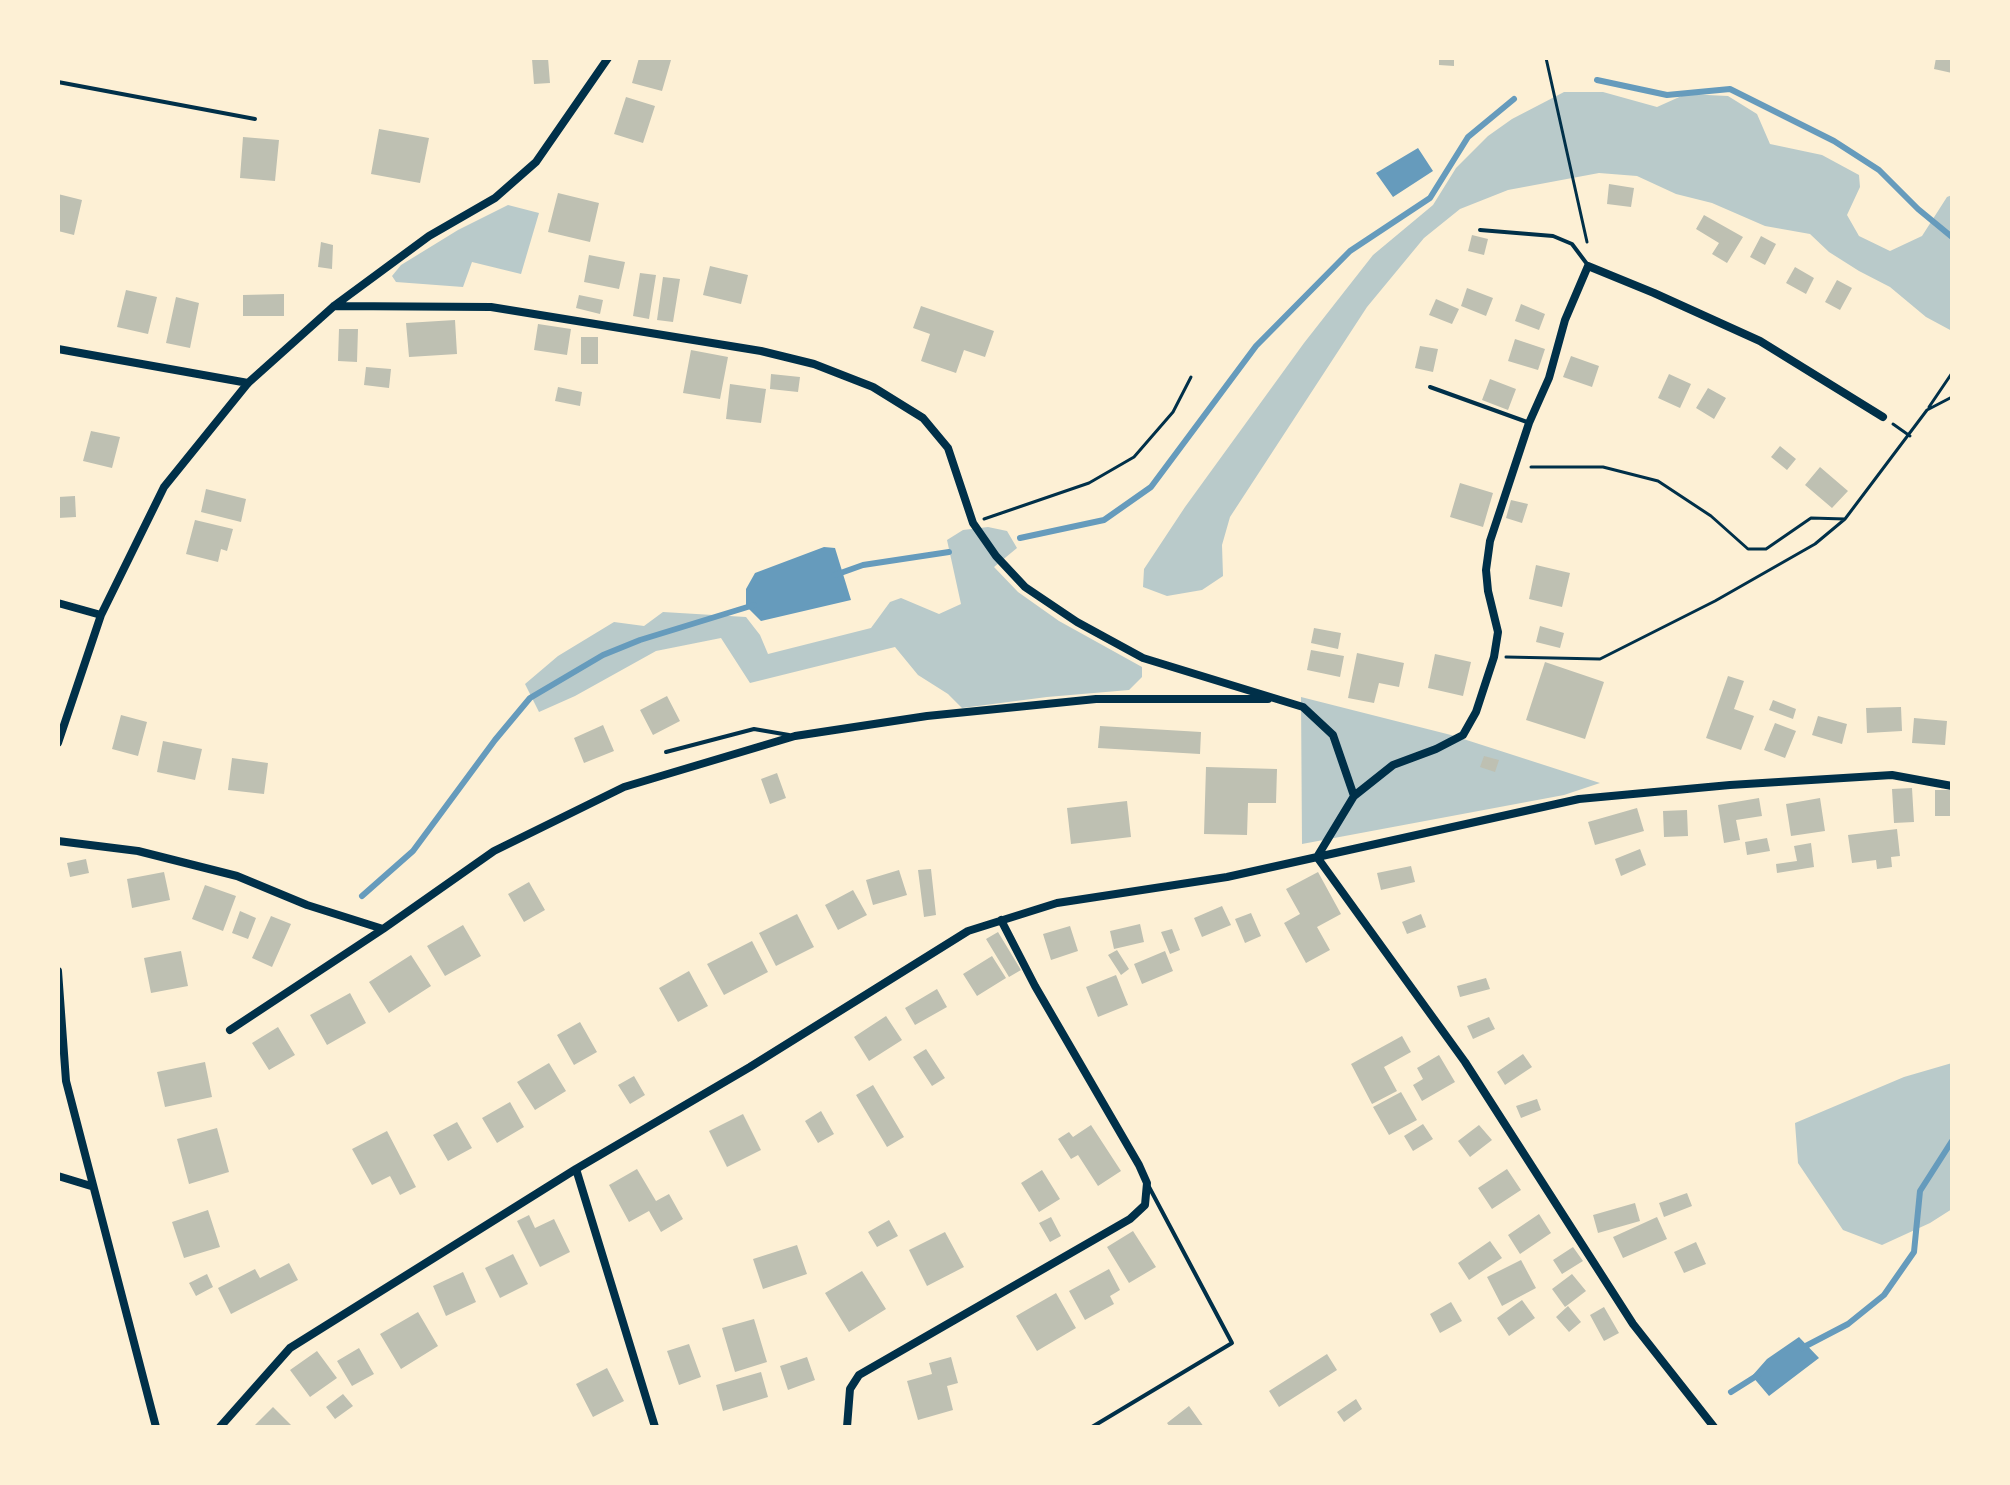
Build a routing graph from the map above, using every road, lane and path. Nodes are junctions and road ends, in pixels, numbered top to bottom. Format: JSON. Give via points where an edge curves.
{"nodes":[{"id":1,"x":608,"y":58,"type":"edge"},
{"id":2,"x":1546,"y":58,"type":"edge"},
{"id":3,"x":58,"y":82,"type":"edge"},
{"id":4,"x":255,"y":119,"type":"dead end"},
{"id":5,"x":1480,"y":230,"type":"dead end"},
{"id":6,"x":1588,"y":266,"type":"junction"},
{"id":7,"x":334,"y":306,"type":"junction"},
{"id":8,"x":58,"y":349,"type":"edge"},
{"id":9,"x":1952,"y":373,"type":"edge"},
{"id":10,"x":1191,"y":377,"type":"dead end"},
{"id":11,"x":248,"y":383,"type":"junction"},
{"id":12,"x":1430,"y":387,"type":"dead end"},
{"id":13,"x":1952,"y":397,"type":"edge"},
{"id":14,"x":1927,"y":410,"type":"junction"},
{"id":15,"x":1883,"y":417,"type":"joint"},
{"id":16,"x":1529,"y":423,"type":"junction"},
{"id":17,"x":1910,"y":436,"type":"junction"},
{"id":18,"x":1515,"y":467,"type":"junction"},
{"id":19,"x":1845,"y":519,"type":"junction"},
{"id":20,"x":973,"y":523,"type":"junction"},
{"id":21,"x":58,"y":603,"type":"edge"},
{"id":22,"x":101,"y":615,"type":"junction"},
{"id":23,"x":1494,"y":657,"type":"junction"},
{"id":24,"x":1277,"y":699,"type":"junction"},
{"id":25,"x":795,"y":736,"type":"junction"},
{"id":26,"x":58,"y":743,"type":"edge"},
{"id":27,"x":666,"y":752,"type":"dead end"},
{"id":28,"x":1952,"y":786,"type":"edge"},
{"id":29,"x":1354,"y":796,"type":"junction"},
{"id":30,"x":58,"y":841,"type":"edge"},
{"id":31,"x":1317,"y":857,"type":"junction"},
{"id":32,"x":1001,"y":920,"type":"junction"},
{"id":33,"x":383,"y":929,"type":"junction"},
{"id":34,"x":58,"y":971,"type":"edge"},
{"id":35,"x":230,"y":1030,"type":"dead end"},
{"id":36,"x":576,"y":1169,"type":"junction"},
{"id":37,"x":58,"y":1176,"type":"edge"},
{"id":38,"x":1147,"y":1183,"type":"junction"},
{"id":39,"x":91,"y":1186,"type":"junction"},
{"id":40,"x":156,"y":1427,"type":"edge"},
{"id":41,"x":220,"y":1427,"type":"edge"},
{"id":42,"x":655,"y":1427,"type":"edge"},
{"id":43,"x":847,"y":1427,"type":"edge"},
{"id":44,"x":1092,"y":1427,"type":"edge"},
{"id":45,"x":1714,"y":1427,"type":"edge"}],
"edges":[{"from":1,"to":7,"type":"street","via":[[536,162],[495,198],[429,236]]},
{"from":2,"to":6,"type":"path","via":[[1587,237]]},
{"from":3,"to":4,"type":"lane"},
{"from":5,"to":6,"type":"lane","via":[[1553,236],[1572,244]]},
{"from":6,"to":15,"type":"street","via":[[1760,341]]},
{"from":6,"to":16,"type":"street"},
{"from":7,"to":11,"type":"street"},
{"from":7,"to":20,"type":"street","via":[[491,307],[814,364],[873,387],[923,418],[948,448]]},
{"from":8,"to":11,"type":"street"},
{"from":9,"to":14,"type":"path"},
{"from":10,"to":20,"type":"path","via":[[1173,412],[1134,457],[1089,483]]},
{"from":11,"to":22,"type":"street","via":[[164,487]]},
{"from":12,"to":16,"type":"lane"},
{"from":13,"to":14,"type":"path"},
{"from":14,"to":17,"type":"path"},
{"from":15,"to":17,"type":"path"},
{"from":16,"to":18,"type":"street"},
{"from":17,"to":19,"type":"path"},
{"from":18,"to":19,"type":"path","via":[[1603,467],[1658,481],[1711,516],[1748,549],[1766,549],[1811,518]]},
{"from":18,"to":23,"type":"street","via":[[1490,541],[1486,570],[1498,632]]},
{"from":19,"to":23,"type":"path","via":[[1815,544],[1600,659]]},
{"from":20,"to":24,"type":"street","via":[[1025,587],[1077,622],[1143,658]]},
{"from":21,"to":22,"type":"street"},
{"from":22,"to":26,"type":"street"},
{"from":23,"to":29,"type":"street","via":[[1463,735],[1393,765]]},
{"from":24,"to":25,"type":"street","via":[[1096,699]]},
{"from":24,"to":29,"type":"street","via":[[1303,707],[1333,735]]},
{"from":25,"to":27,"type":"lane","via":[[754,729]]},
{"from":25,"to":33,"type":"street","via":[[624,787],[494,851]]},
{"from":28,"to":31,"type":"street","via":[[1892,775],[1579,799]]},
{"from":29,"to":31,"type":"street"},
{"from":30,"to":33,"type":"street","via":[[138,851],[237,876]]},
{"from":31,"to":32,"type":"street","via":[[1227,877],[1057,903]]},
{"from":31,"to":45,"type":"street","via":[[1465,1062],[1633,1324]]},
{"from":32,"to":36,"type":"street","via":[[968,931]]},
{"from":32,"to":38,"type":"street"},
{"from":33,"to":35,"type":"street"},
{"from":34,"to":39,"type":"street","via":[[66,1081]]},
{"from":36,"to":41,"type":"street","via":[[290,1348]]},
{"from":36,"to":42,"type":"street"},
{"from":37,"to":39,"type":"street"},
{"from":38,"to":43,"type":"street","via":[[1145,1205],[1130,1219],[859,1375],[850,1389]]},
{"from":38,"to":44,"type":"lane","via":[[1232,1343]]},
{"from":39,"to":40,"type":"street"}]}
